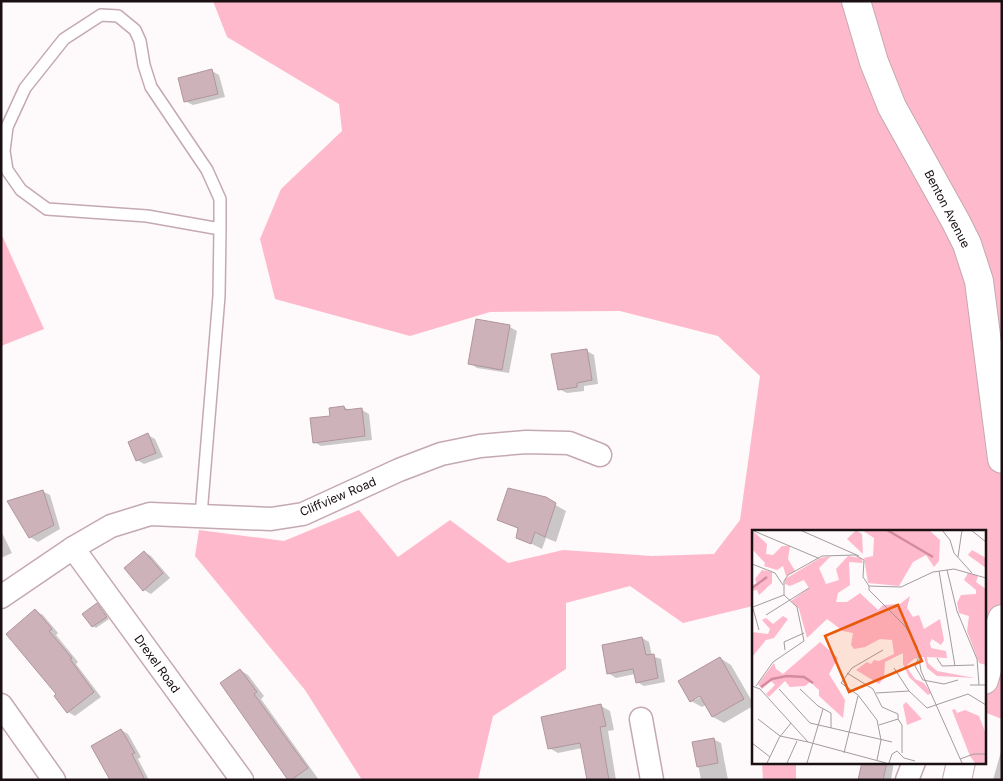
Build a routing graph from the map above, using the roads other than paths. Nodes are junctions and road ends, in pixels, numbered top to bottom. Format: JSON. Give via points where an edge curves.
{"nodes":[{"id":1,"x":856,"y":1,"type":"edge"},
{"id":2,"x":220,"y":229,"type":"junction"},
{"id":3,"x":600,"y":455,"type":"dead end"},
{"id":4,"x":1002,"y":459,"type":"edge"},
{"id":5,"x":201,"y":515,"type":"junction"},
{"id":6,"x":73,"y":548,"type":"junction"},
{"id":7,"x":1,"y":597,"type":"edge"},
{"id":8,"x":1002,"y":619,"type":"edge"},
{"id":9,"x":986,"y":673,"type":"edge"},
{"id":10,"x":1,"y":705,"type":"edge"},
{"id":11,"x":641,"y":719,"type":"dead end"},
{"id":12,"x":913,"y":764,"type":"edge"},
{"id":13,"x":961,"y":764,"type":"edge"},
{"id":14,"x":54,"y":780,"type":"edge"},
{"id":15,"x":242,"y":780,"type":"edge"},
{"id":16,"x":652,"y":780,"type":"edge"},
{"id":17,"x":907,"y":780,"type":"edge"},
{"id":18,"x":957,"y":780,"type":"edge"}],
"edges":[{"from":1,"to":4,"type":"main road","name":"Benton Avenue","via":[[874,62],[892,107],[956,222],[979,281]]},
{"from":2,"to":2,"type":"lane","via":[[220,199],[207,170],[151,87],[136,30],[118,16],[102,15],[64,39],[25,88],[7,127],[4,151],[7,170],[21,190],[47,208],[147,216]]},
{"from":2,"to":5,"type":"lane","via":[[218,305]]},
{"from":3,"to":5,"type":"street","name":"Cliffview Road","via":[[570,443],[480,446],[441,454],[407,467],[303,514],[271,519]]},
{"from":5,"to":6,"type":"street","name":"Cliffview Road","via":[[150,514],[111,526]]},
{"from":6,"to":7,"type":"street","name":"Cliffview Road"},
{"from":6,"to":15,"type":"street","name":"Drexel Road"},
{"from":8,"to":9,"type":"main road"},
{"from":10,"to":14,"type":"street"},
{"from":11,"to":16,"type":"street"},
{"from":12,"to":17,"type":"street"},
{"from":13,"to":18,"type":"main road"}]}
